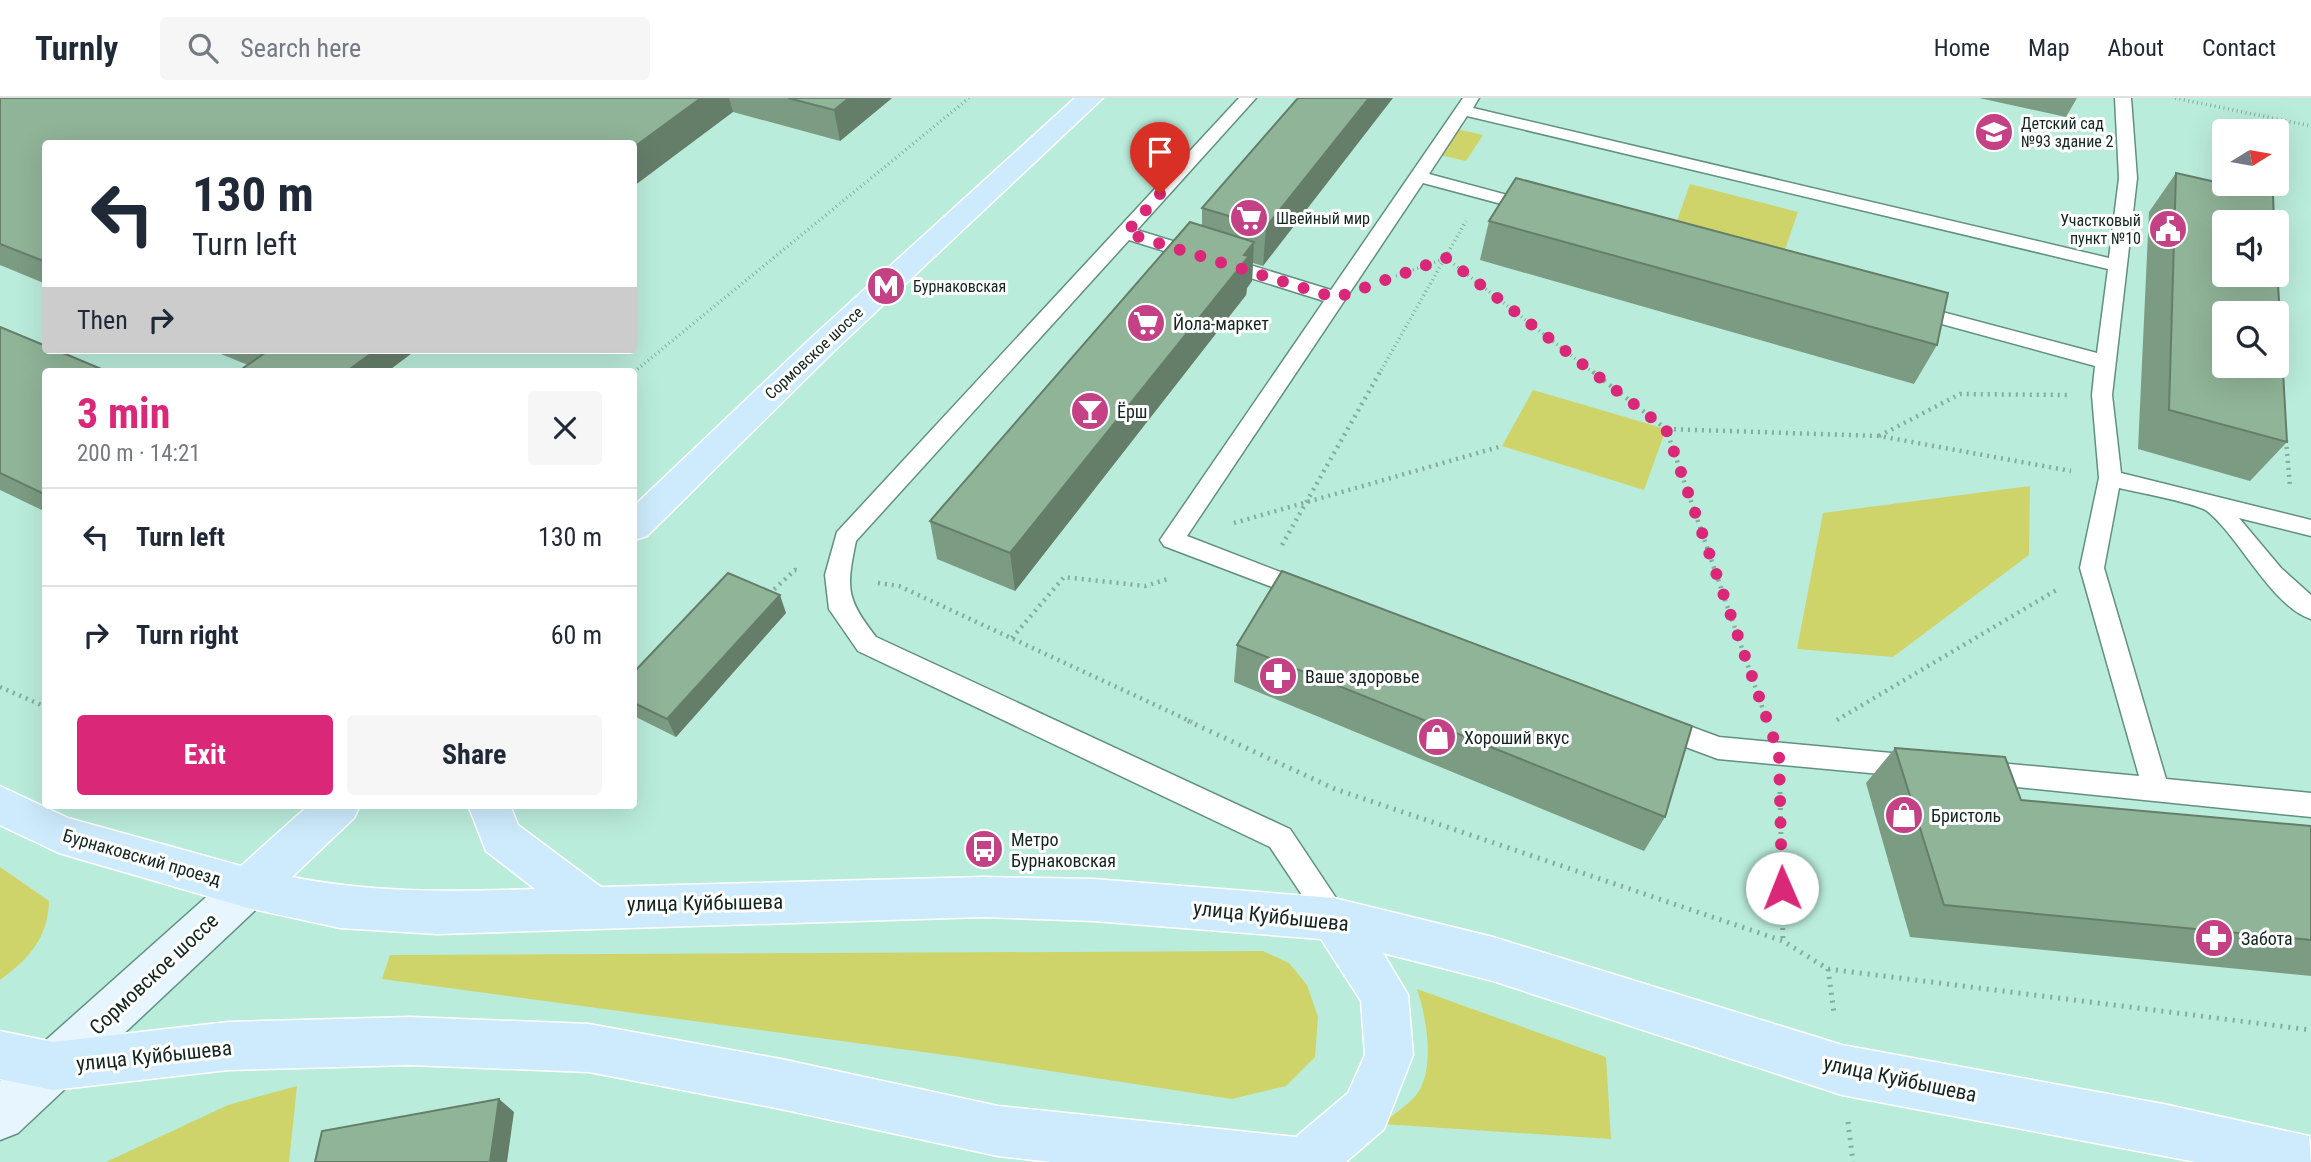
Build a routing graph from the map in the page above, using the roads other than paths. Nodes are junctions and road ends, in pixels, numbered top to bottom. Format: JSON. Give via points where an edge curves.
{"nodes":[{"id":1,"x":1090,"y":98,"type":"edge"},
{"id":2,"x":1248,"y":98,"type":"edge"},
{"id":3,"x":2123,"y":98,"type":"edge"},
{"id":4,"x":1466,"y":104,"type":"edge"},
{"id":5,"x":1418,"y":176,"type":"junction"},
{"id":6,"x":1548,"y":211,"type":"edge"},
{"id":7,"x":1126,"y":233,"type":"junction"},
{"id":8,"x":2118,"y":266,"type":"junction"},
{"id":9,"x":1336,"y":298,"type":"junction"},
{"id":10,"x":1893,"y":305,"type":"edge"},
{"id":11,"x":2105,"y":362,"type":"junction"},
{"id":12,"x":2110,"y":478,"type":"junction"},
{"id":13,"x":2214,"y":504,"type":"junction"},
{"id":14,"x":637,"y":524,"type":"edge"},
{"id":15,"x":2302,"y":525,"type":"edge"},
{"id":16,"x":1330,"y":600,"type":"edge"},
{"id":17,"x":2311,"y":610,"type":"edge"},
{"id":18,"x":1640,"y":718,"type":"edge"},
{"id":19,"x":2155,"y":787,"type":"junction"},
{"id":20,"x":0,"y":804,"type":"edge"},
{"id":21,"x":2311,"y":805,"type":"edge"},
{"id":22,"x":335,"y":809,"type":"edge"},
{"id":23,"x":490,"y":809,"type":"edge"},
{"id":24,"x":248,"y":888,"type":"junction"},
{"id":25,"x":590,"y":906,"type":"junction"},
{"id":26,"x":1334,"y":919,"type":"junction"},
{"id":27,"x":0,"y":1055,"type":"edge"},
{"id":28,"x":53,"y":1066,"type":"junction"},
{"id":29,"x":0,"y":1115,"type":"edge"},
{"id":30,"x":1294,"y":1162,"type":"edge"},
{"id":31,"x":1307,"y":1162,"type":"edge"},
{"id":32,"x":2309,"y":1162,"type":"edge"}],
"edges":[{"from":1,"to":14,"type":"main road","name":"Сормовское шоссе","via":[[822,345]]},
{"from":2,"to":7,"type":"lane"},
{"from":3,"to":8,"type":"lane","via":[[2128,178]]},
{"from":4,"to":5,"type":"lane"},
{"from":4,"to":8,"type":"lane"},
{"from":5,"to":6,"type":"lane"},
{"from":5,"to":9,"type":"lane"},
{"from":7,"to":9,"type":"lane"},
{"from":7,"to":26,"type":"lane","via":[[845,538],[837,575],[841,609],[867,644],[1280,838]]},
{"from":8,"to":11,"type":"lane"},
{"from":9,"to":16,"type":"lane","via":[[1172,540]]},
{"from":10,"to":11,"type":"lane"},
{"from":11,"to":12,"type":"lane","via":[[2102,395]]},
{"from":12,"to":13,"type":"lane"},
{"from":12,"to":19,"type":"lane","via":[[2092,568]]},
{"from":13,"to":15,"type":"lane"},
{"from":13,"to":17,"type":"lane","via":[[2273,574]]},
{"from":18,"to":19,"type":"lane","via":[[1718,748]]},
{"from":19,"to":21,"type":"lane"},
{"from":20,"to":24,"type":"main road","name":"Бурнаковский проезд","via":[[60,834]]},
{"from":22,"to":24,"type":"main road","name":"Сормовское шоссе"},
{"from":23,"to":25,"type":"main road","via":[[501,838]]},
{"from":24,"to":25,"type":"main road","name":"улица Куйбышева","via":[[340,907],[437,913]]},
{"from":24,"to":28,"type":"main road","name":"Сормовское шоссе"},
{"from":25,"to":26,"type":"main road","name":"улица Куйбышева","via":[[983,897],[1094,900]]},
{"from":26,"to":31,"type":"main road","via":[[1384,995],[1389,1055],[1366,1111]]},
{"from":26,"to":32,"type":"main road","name":"улица Куйбышева","via":[[1493,959],[1842,1070],[2162,1129]]},
{"from":27,"to":28,"type":"main road"},
{"from":28,"to":29,"type":"main road","name":"Сормовское шоссе"},
{"from":28,"to":30,"type":"main road","name":"улица Куйбышева","via":[[228,1046],[410,1041],[589,1048],[998,1131]]}]}
